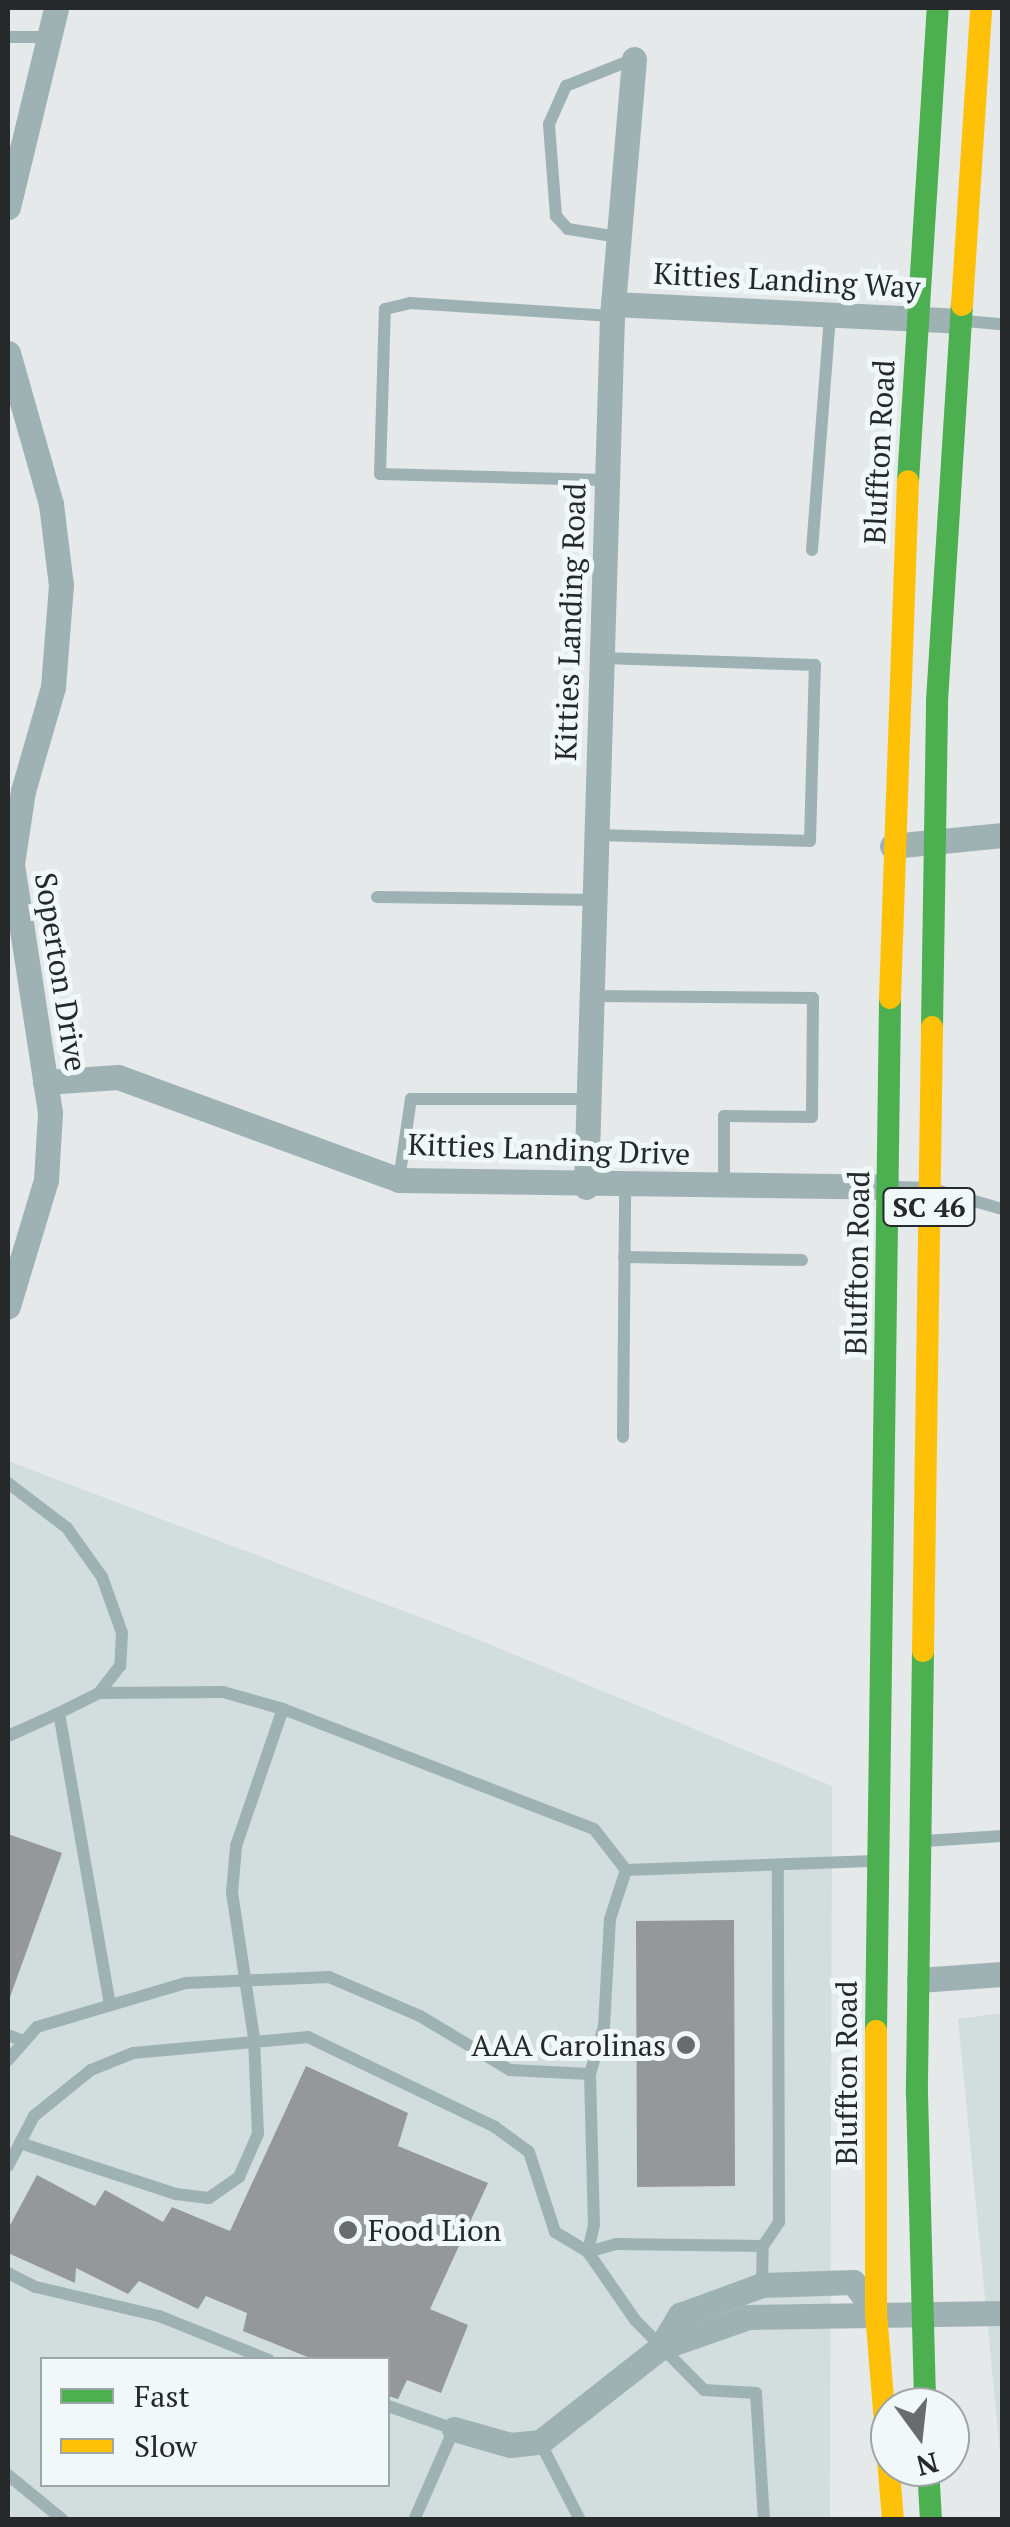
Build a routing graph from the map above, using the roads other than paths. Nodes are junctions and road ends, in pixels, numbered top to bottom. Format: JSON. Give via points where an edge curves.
{"nodes":[{"id":1,"x":56,"y":8,"type":"edge"},
{"id":2,"x":938,"y":8,"type":"edge"},
{"id":3,"x":981,"y":8,"type":"edge"},
{"id":4,"x":54,"y":36,"type":"junction"},
{"id":5,"x":8,"y":37,"type":"edge"},
{"id":6,"x":634,"y":59,"type":"joint"},
{"id":7,"x":8,"y":207,"type":"edge"},
{"id":8,"x":618,"y":237,"type":"junction"},
{"id":9,"x":612,"y":310,"type":"junction"},
{"id":10,"x":830,"y":315,"type":"junction"},
{"id":11,"x":915,"y":320,"type":"junction"},
{"id":12,"x":958,"y":320,"type":"junction"},
{"id":13,"x":1002,"y":324,"type":"edge"},
{"id":14,"x":8,"y":353,"type":"edge"},
{"id":15,"x":607,"y":480,"type":"junction"},
{"id":16,"x":812,"y":550,"type":"dead end"},
{"id":17,"x":602,"y":658,"type":"junction"},
{"id":18,"x":1002,"y":834,"type":"edge"},
{"id":19,"x":597,"y":835,"type":"junction"},
{"id":20,"x":936,"y":840,"type":"junction"},
{"id":21,"x":892,"y":846,"type":"junction"},
{"id":22,"x":376,"y":896,"type":"dead end"},
{"id":23,"x":595,"y":900,"type":"junction"},
{"id":24,"x":592,"y":996,"type":"junction"},
{"id":25,"x":45,"y":1082,"type":"junction"},
{"id":26,"x":589,"y":1100,"type":"junction"},
{"id":27,"x":399,"y":1180,"type":"junction"},
{"id":28,"x":586,"y":1187,"type":"junction"},
{"id":29,"x":625,"y":1187,"type":"junction"},
{"id":30,"x":724,"y":1187,"type":"junction"},
{"id":31,"x":888,"y":1187,"type":"junction"},
{"id":32,"x":929,"y":1188,"type":"junction"},
{"id":33,"x":1002,"y":1210,"type":"edge"},
{"id":34,"x":624,"y":1257,"type":"junction"},
{"id":35,"x":802,"y":1260,"type":"dead end"},
{"id":36,"x":8,"y":1306,"type":"edge"},
{"id":37,"x":623,"y":1437,"type":"dead end"},
{"id":38,"x":8,"y":1483,"type":"edge"},
{"id":39,"x":100,"y":1694,"type":"junction"},
{"id":40,"x":283,"y":1710,"type":"junction"},
{"id":41,"x":59,"y":1713,"type":"junction"},
{"id":42,"x":8,"y":1736,"type":"edge"},
{"id":43,"x":1002,"y":1836,"type":"edge"},
{"id":44,"x":921,"y":1842,"type":"junction"},
{"id":45,"x":878,"y":1860,"type":"junction"},
{"id":46,"x":778,"y":1865,"type":"junction"},
{"id":47,"x":626,"y":1870,"type":"junction"},
{"id":48,"x":1002,"y":1974,"type":"edge"},
{"id":49,"x":242,"y":1976,"type":"junction"},
{"id":50,"x":919,"y":1980,"type":"junction"},
{"id":51,"x":110,"y":2006,"type":"junction"},
{"id":52,"x":8,"y":2035,"type":"edge"},
{"id":53,"x":254,"y":2038,"type":"junction"},
{"id":54,"x":24,"y":2041,"type":"junction"},
{"id":55,"x":8,"y":2060,"type":"edge"},
{"id":56,"x":590,"y":2074,"type":"junction"},
{"id":57,"x":20,"y":2143,"type":"junction"},
{"id":58,"x":8,"y":2166,"type":"edge"},
{"id":59,"x":763,"y":2246,"type":"junction"},
{"id":60,"x":588,"y":2252,"type":"junction"},
{"id":61,"x":8,"y":2274,"type":"edge"},
{"id":62,"x":762,"y":2285,"type":"junction"},
{"id":63,"x":876,"y":2313,"type":"junction"},
{"id":64,"x":921,"y":2313,"type":"junction"},
{"id":65,"x":1002,"y":2313,"type":"edge"},
{"id":66,"x":660,"y":2348,"type":"junction"},
{"id":67,"x":262,"y":2357,"type":"edge"},
{"id":68,"x":924,"y":2387,"type":"edge"},
{"id":69,"x":390,"y":2407,"type":"edge"},
{"id":70,"x":454,"y":2429,"type":"junction"},
{"id":71,"x":540,"y":2442,"type":"junction"},
{"id":72,"x":8,"y":2475,"type":"edge"},
{"id":73,"x":929,"y":2487,"type":"edge"},
{"id":74,"x":418,"y":2518,"type":"edge"},
{"id":75,"x":63,"y":2520,"type":"edge"},
{"id":76,"x":580,"y":2520,"type":"edge"},
{"id":77,"x":764,"y":2520,"type":"edge"},
{"id":78,"x":892,"y":2520,"type":"edge"},
{"id":79,"x":930,"y":2520,"type":"edge"}],
"edges":[{"from":1,"to":4,"type":"street"},
{"from":2,"to":11,"type":"main road","name":"Bluffton Road","number":"SC 46"},
{"from":3,"to":12,"type":"main road","number":"SC 46"},
{"from":4,"to":5,"type":"lane"},
{"from":4,"to":7,"type":"street"},
{"from":6,"to":8,"type":"street","name":"Kitties Landing Road"},
{"from":6,"to":8,"type":"lane","via":[[566,86],[549,124],[556,216],[568,229]]},
{"from":8,"to":9,"type":"street","name":"Kitties Landing Road"},
{"from":9,"to":10,"type":"street","name":"Kitties Landing Way"},
{"from":9,"to":15,"type":"street","name":"Kitties Landing Road"},
{"from":9,"to":15,"type":"lane","via":[[410,303],[385,309],[380,474]]},
{"from":10,"to":11,"type":"street","name":"Kitties Landing Way"},
{"from":10,"to":16,"type":"lane"},
{"from":11,"to":12,"type":"street","name":"Kitties Landing Way"},
{"from":11,"to":21,"type":"main road","name":"Bluffton Road","number":"SC 46"},
{"from":12,"to":13,"type":"lane"},
{"from":12,"to":20,"type":"main road","number":"SC 46","via":[[941,584]]},
{"from":14,"to":25,"type":"street","name":"Soperton Drive","via":[[51,504],[61,586],[54,687],[23,791],[12,864]]},
{"from":15,"to":17,"type":"street","name":"Kitties Landing Road"},
{"from":17,"to":19,"type":"street","name":"Kitties Landing Road"},
{"from":17,"to":19,"type":"lane","via":[[815,666],[812,782],[810,841]]},
{"from":18,"to":20,"type":"street"},
{"from":19,"to":23,"type":"street","name":"Kitties Landing Road"},
{"from":20,"to":21,"type":"street"},
{"from":20,"to":32,"type":"main road","number":"SC 46"},
{"from":21,"to":31,"type":"main road","name":"Bluffton Road","number":"SC 46"},
{"from":22,"to":23,"type":"lane"},
{"from":23,"to":24,"type":"street","name":"Kitties Landing Road"},
{"from":24,"to":26,"type":"street","name":"Kitties Landing Road"},
{"from":24,"to":30,"type":"lane","via":[[813,998],[812,1117],[724,1116]]},
{"from":25,"to":27,"type":"street","name":"Kitties Landing Drive","via":[[118,1077]]},
{"from":25,"to":36,"type":"street","name":"Soperton Drive","via":[[46,1180]]},
{"from":26,"to":27,"type":"lane","via":[[411,1099]]},
{"from":26,"to":28,"type":"street","name":"Kitties Landing Road"},
{"from":27,"to":28,"type":"street","name":"Kitties Landing Drive"},
{"from":28,"to":29,"type":"street","name":"Kitties Landing Drive"},
{"from":29,"to":30,"type":"street","name":"Kitties Landing Drive"},
{"from":29,"to":34,"type":"lane"},
{"from":30,"to":31,"type":"street","name":"Kitties Landing Drive"},
{"from":31,"to":32,"type":"lane"},
{"from":31,"to":45,"type":"main road","name":"Bluffton Road","number":"SC 46"},
{"from":32,"to":33,"type":"lane"},
{"from":32,"to":44,"type":"main road","number":"SC 46"},
{"from":34,"to":35,"type":"lane"},
{"from":34,"to":37,"type":"lane"},
{"from":38,"to":39,"type":"lane","via":[[68,1528],[102,1578],[122,1633],[120,1666]]},
{"from":39,"to":40,"type":"lane","via":[[223,1692]]},
{"from":39,"to":41,"type":"lane"},
{"from":40,"to":47,"type":"lane","via":[[594,1829]]},
{"from":40,"to":49,"type":"lane","via":[[236,1846],[232,1893]]},
{"from":41,"to":42,"type":"lane"},
{"from":41,"to":51,"type":"lane"},
{"from":43,"to":44,"type":"lane"},
{"from":44,"to":50,"type":"main road","number":"SC 46"},
{"from":45,"to":46,"type":"lane"},
{"from":45,"to":63,"type":"main road","name":"Bluffton Road","number":"SC 46"},
{"from":46,"to":47,"type":"lane"},
{"from":46,"to":59,"type":"lane","via":[[779,2222]]},
{"from":47,"to":56,"type":"lane","via":[[610,1919],[604,2026]]},
{"from":48,"to":50,"type":"street"},
{"from":49,"to":51,"type":"lane","via":[[186,1983]]},
{"from":49,"to":53,"type":"lane"},
{"from":49,"to":56,"type":"lane","via":[[329,1977],[420,2016],[510,2070]]},
{"from":50,"to":64,"type":"main road","number":"SC 46"},
{"from":51,"to":54,"type":"lane","via":[[37,2027]]},
{"from":52,"to":54,"type":"lane"},
{"from":53,"to":57,"type":"lane","via":[[133,2053],[90,2070],[34,2116]]},
{"from":53,"to":57,"type":"lane","via":[[258,2134],[239,2177],[209,2198],[176,2194]]},
{"from":53,"to":60,"type":"lane","via":[[308,2037],[495,2127],[529,2152],[555,2232]]},
{"from":54,"to":55,"type":"lane"},
{"from":56,"to":60,"type":"lane","via":[[594,2225]]},
{"from":57,"to":58,"type":"lane"},
{"from":59,"to":60,"type":"lane","via":[[616,2244]]},
{"from":59,"to":62,"type":"lane"},
{"from":60,"to":66,"type":"lane"},
{"from":61,"to":67,"type":"lane","via":[[36,2287],[159,2316]]},
{"from":62,"to":63,"type":"street","via":[[853,2282]]},
{"from":62,"to":66,"type":"street","via":[[680,2315]]},
{"from":63,"to":64,"type":"street"},
{"from":63,"to":66,"type":"street","via":[[748,2317]]},
{"from":63,"to":78,"type":"main road","name":"Bluffton Road","number":"SC 46"},
{"from":64,"to":65,"type":"street"},
{"from":64,"to":68,"type":"main road","number":"SC 46"},
{"from":66,"to":71,"type":"street"},
{"from":66,"to":77,"type":"lane","via":[[704,2390],[756,2393]]},
{"from":69,"to":70,"type":"lane"},
{"from":70,"to":71,"type":"street","via":[[510,2444]]},
{"from":70,"to":74,"type":"lane"},
{"from":71,"to":76,"type":"lane"},
{"from":72,"to":75,"type":"lane"},
{"from":73,"to":79,"type":"main road"}]}
